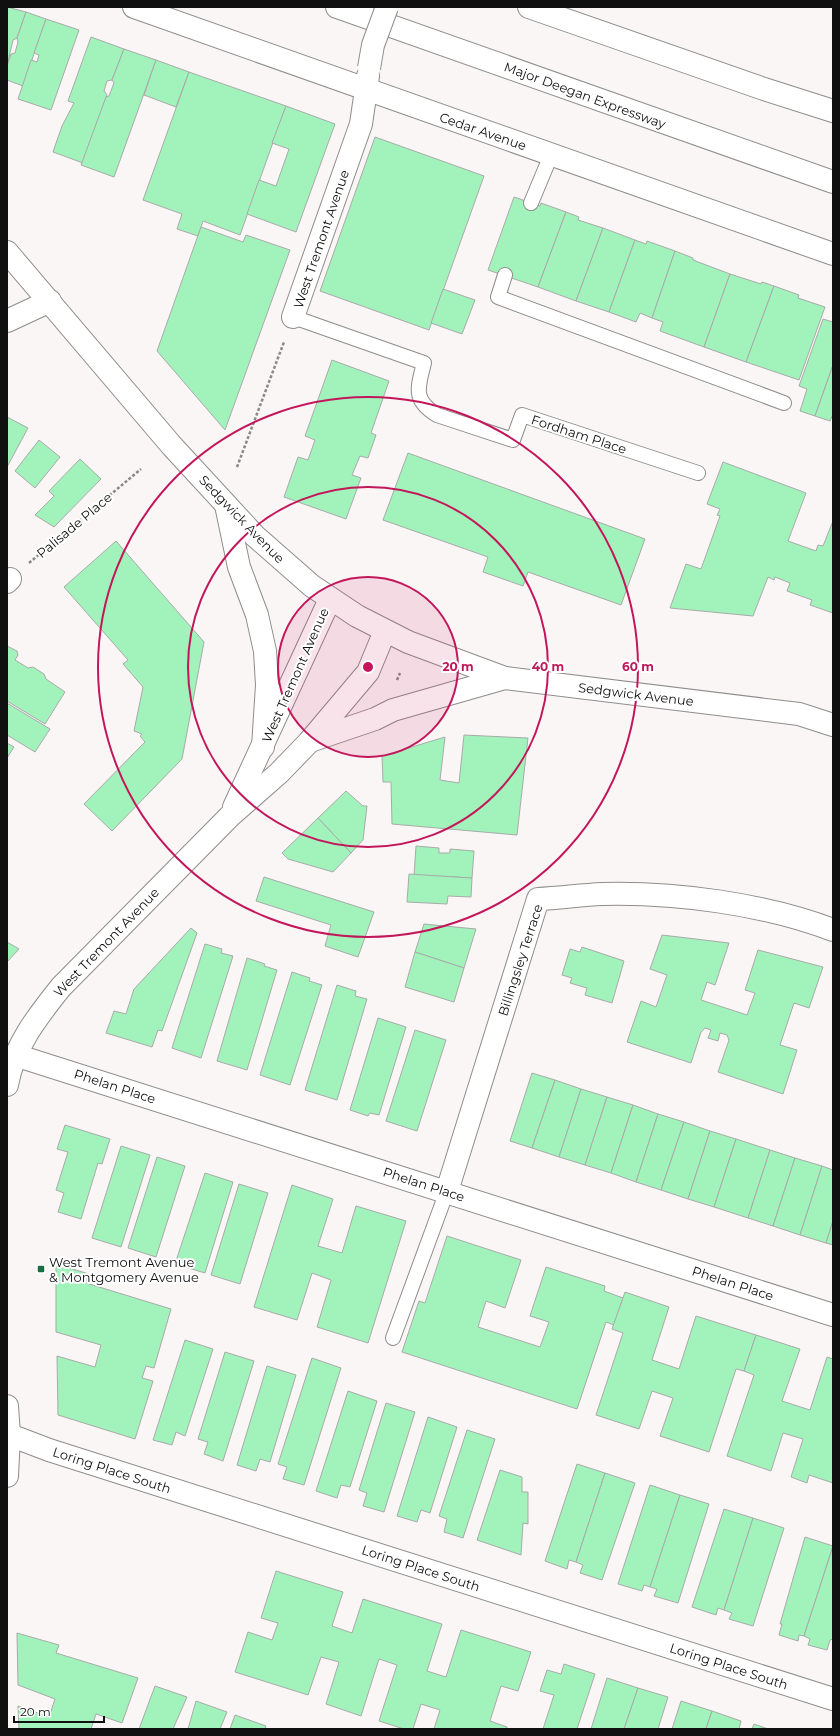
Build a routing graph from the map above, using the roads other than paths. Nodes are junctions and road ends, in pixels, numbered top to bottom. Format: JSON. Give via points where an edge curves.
{"nodes":[{"id":1,"x":134,"y":7,"type":"edge"},
{"id":2,"x":337,"y":7,"type":"edge"},
{"id":3,"x":387,"y":7,"type":"edge"},
{"id":4,"x":529,"y":7,"type":"edge"},
{"id":5,"x":367,"y":90,"type":"junction"},
{"id":6,"x":833,"y":111,"type":"edge"},
{"id":7,"x":551,"y":154,"type":"junction"},
{"id":8,"x":833,"y":182,"type":"edge"},
{"id":9,"x":532,"y":203,"type":"dead end"},
{"id":10,"x":7,"y":252,"type":"edge"},
{"id":11,"x":833,"y":254,"type":"edge"},
{"id":12,"x":505,"y":275,"type":"dead end"},
{"id":13,"x":50,"y":301,"type":"junction"},
{"id":14,"x":293,"y":317,"type":"joint"},
{"id":15,"x":7,"y":321,"type":"edge"},
{"id":16,"x":784,"y":402,"type":"dead end"},
{"id":17,"x":698,"y":473,"type":"dead end"},
{"id":18,"x":225,"y":504,"type":"junction"},
{"id":19,"x":330,"y":599,"type":"junction"},
{"id":20,"x":385,"y":631,"type":"junction"},
{"id":21,"x":505,"y":678,"type":"junction"},
{"id":22,"x":833,"y":724,"type":"edge"},
{"id":23,"x":309,"y":742,"type":"junction"},
{"id":24,"x":263,"y":747,"type":"junction"},
{"id":25,"x":230,"y":816,"type":"junction"},
{"id":26,"x":833,"y":930,"type":"edge"},
{"id":27,"x":15,"y":1055,"type":"junction"},
{"id":28,"x":7,"y":1085,"type":"edge"},
{"id":29,"x":447,"y":1191,"type":"junction"},
{"id":30,"x":833,"y":1315,"type":"edge"},
{"id":31,"x":393,"y":1338,"type":"dead end"},
{"id":32,"x":7,"y":1406,"type":"edge"},
{"id":33,"x":8,"y":1435,"type":"edge"},
{"id":34,"x":7,"y":1476,"type":"edge"},
{"id":35,"x":833,"y":1699,"type":"edge"}],
"edges":[{"from":1,"to":5,"type":"main road","name":"Cedar Avenue"},
{"from":2,"to":8,"type":"main road","name":"Major Deegan Expressway"},
{"from":3,"to":5,"type":"main road","name":"West Tremont Avenue","bridge":true,"via":[[373,45]]},
{"from":4,"to":6,"type":"main road"},
{"from":5,"to":7,"type":"main road","name":"Cedar Avenue"},
{"from":5,"to":14,"type":"main road","name":"West Tremont Avenue","via":[[361,124]]},
{"from":7,"to":9,"type":"lane"},
{"from":7,"to":11,"type":"main road","name":"Cedar Avenue"},
{"from":10,"to":13,"type":"main road","name":"Sedgwick Avenue"},
{"from":12,"to":16,"type":"lane","via":[[498,297]]},
{"from":13,"to":15,"type":"main road"},
{"from":13,"to":18,"type":"main road","name":"Sedgwick Avenue","via":[[172,446]]},
{"from":14,"to":17,"type":"lane","name":"Fordham Place","via":[[424,362],[419,384],[420,402],[437,415],[513,440],[522,415]]},
{"from":18,"to":19,"type":"main road","name":"Sedgwick Avenue","via":[[260,541]]},
{"from":18,"to":24,"type":"main road","via":[[239,567],[257,615],[265,651],[267,685]]},
{"from":19,"to":20,"type":"main road","name":"Sedgwick Avenue"},
{"from":19,"to":24,"type":"main road","name":"West Tremont Avenue"},
{"from":20,"to":21,"type":"main road","name":"Sedgwick Avenue"},
{"from":20,"to":23,"type":"main road","name":"West Tremont Avenue","via":[[368,672]]},
{"from":21,"to":22,"type":"main road","name":"Sedgwick Avenue","via":[[799,714]]},
{"from":21,"to":23,"type":"main road","via":[[393,710]]},
{"from":23,"to":25,"type":"main road","name":"West Tremont Avenue","via":[[279,773]]},
{"from":24,"to":25,"type":"main road","name":"West Tremont Avenue"},
{"from":25,"to":27,"type":"main road","name":"West Tremont Avenue","via":[[61,987],[42,1011]]},
{"from":26,"to":29,"type":"main road","name":"Billingsley Terrace","via":[[746,906],[672,896],[603,894],[538,900]]},
{"from":27,"to":28,"type":"main road","name":"West Tremont Avenue"},
{"from":27,"to":29,"type":"main road","name":"Phelan Place"},
{"from":29,"to":30,"type":"main road","name":"Phelan Place"},
{"from":29,"to":31,"type":"lane"},
{"from":32,"to":33,"type":"main road"},
{"from":33,"to":34,"type":"main road"},
{"from":33,"to":35,"type":"main road","name":"Loring Place South"}]}
